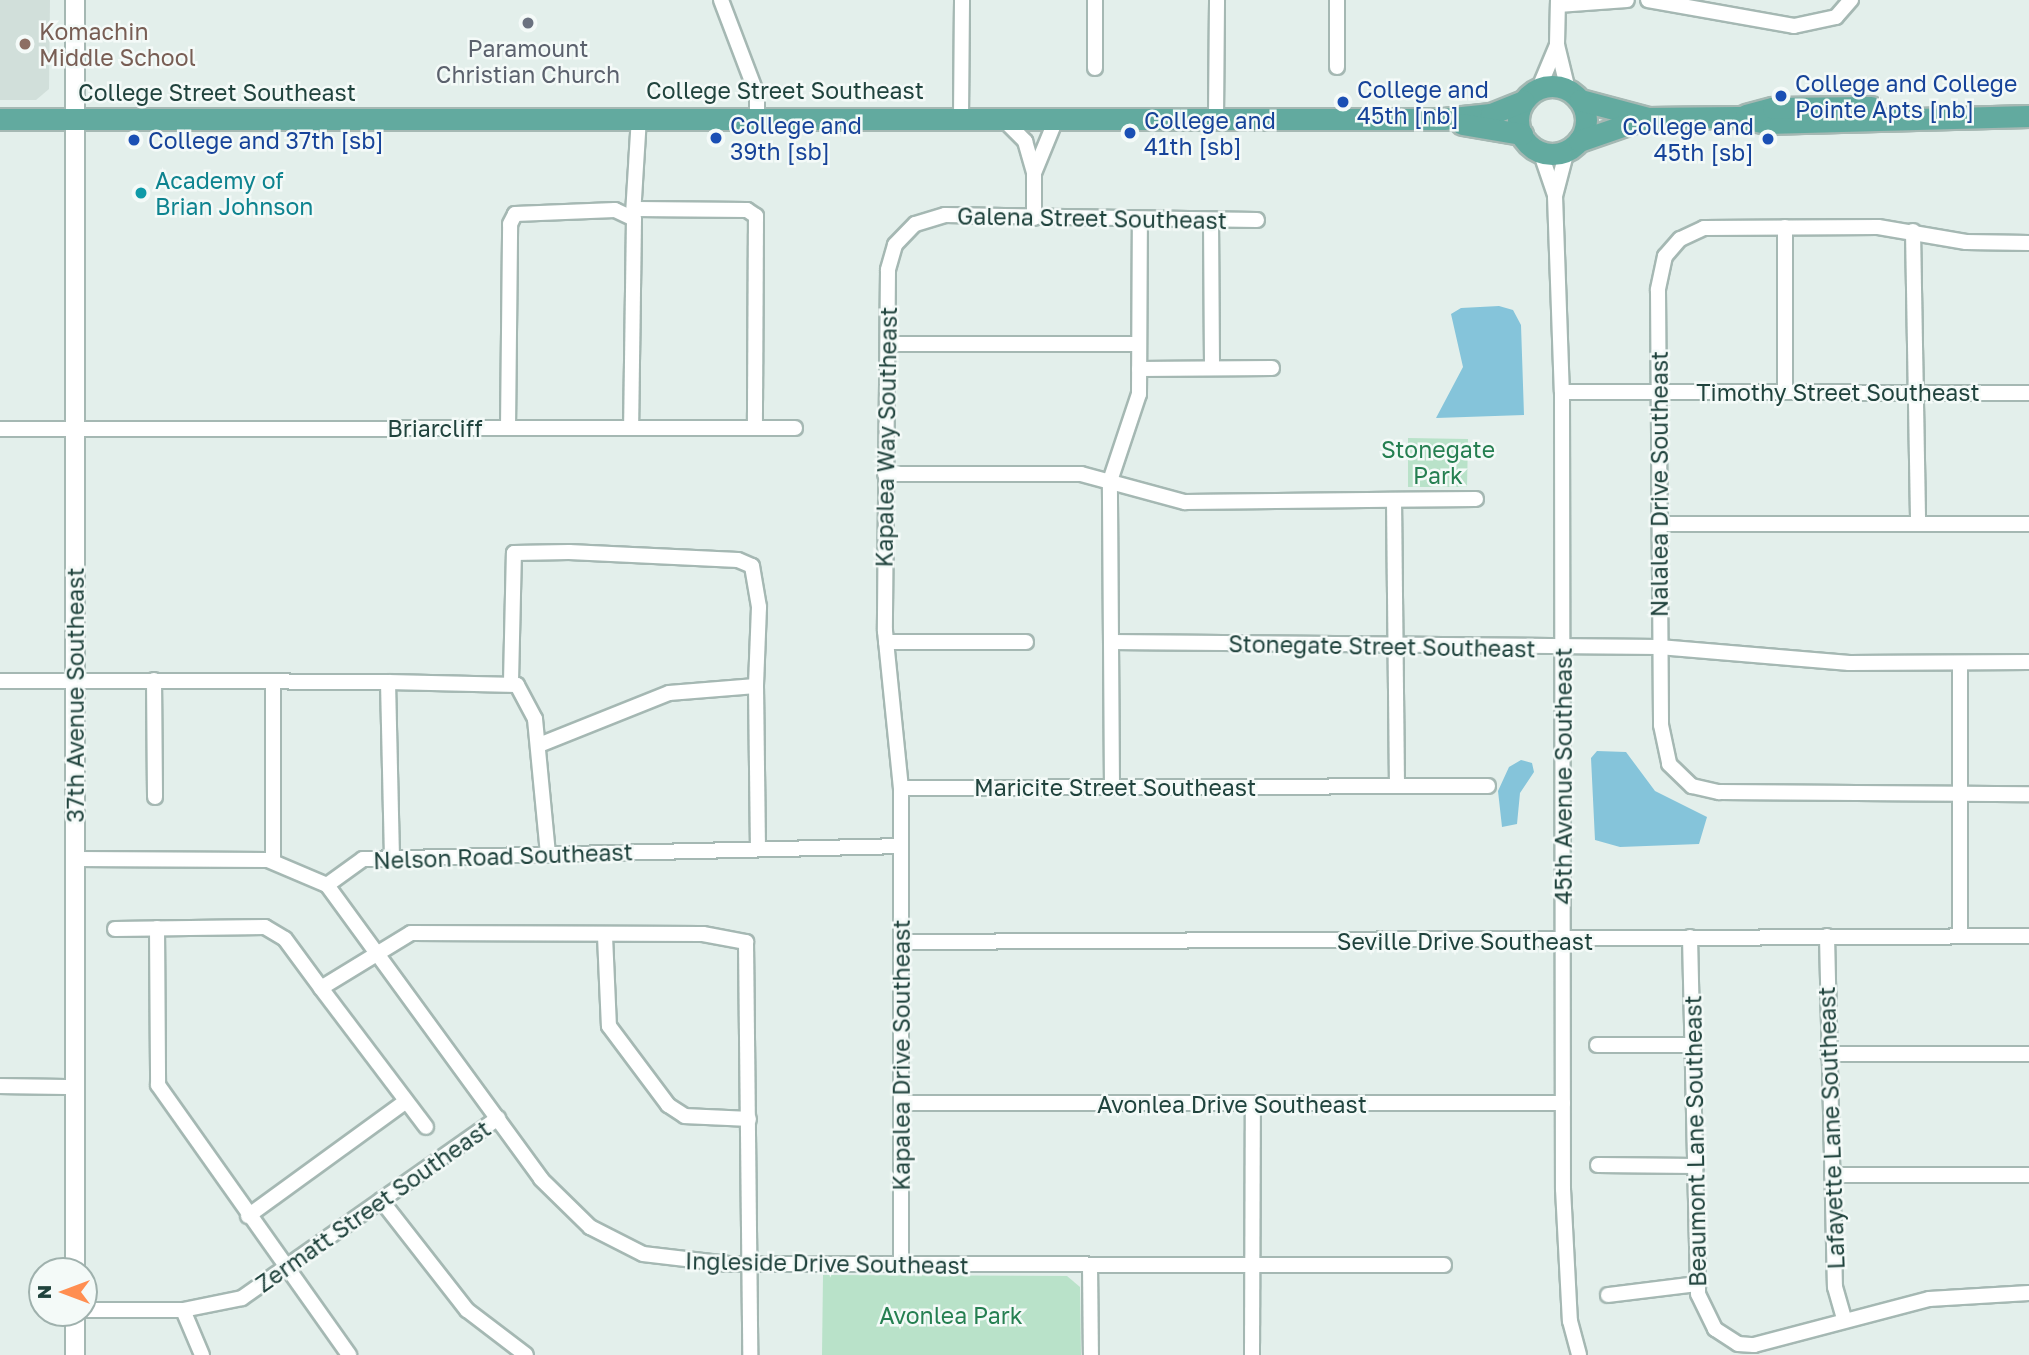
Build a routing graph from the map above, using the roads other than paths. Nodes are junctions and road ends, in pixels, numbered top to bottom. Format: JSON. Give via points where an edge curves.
{"nodes":[{"id":1,"x":75,"y":0,"type":"edge"},
{"id":2,"x":721,"y":0,"type":"edge"},
{"id":3,"x":962,"y":0,"type":"edge"},
{"id":4,"x":1095,"y":0,"type":"edge"},
{"id":5,"x":1217,"y":0,"type":"edge"},
{"id":6,"x":1337,"y":0,"type":"edge"},
{"id":7,"x":1627,"y":0,"type":"edge"},
{"id":8,"x":1648,"y":0,"type":"edge"},
{"id":9,"x":1851,"y":0,"type":"edge"},
{"id":10,"x":1558,"y":3,"type":"edge"},
{"id":11,"x":1557,"y":45,"type":"junction"},
{"id":12,"x":1336,"y":67,"type":"dead end"},
{"id":13,"x":1095,"y":68,"type":"dead end"},
{"id":14,"x":1532,"y":95,"type":"junction"},
{"id":15,"x":1574,"y":95,"type":"junction"},
{"id":16,"x":639,"y":116,"type":"junction"},
{"id":17,"x":757,"y":116,"type":"junction"},
{"id":18,"x":961,"y":116,"type":"junction"},
{"id":19,"x":2029,"y":116,"type":"edge"},
{"id":20,"x":1001,"y":117,"type":"junction"},
{"id":21,"x":1057,"y":117,"type":"junction"},
{"id":22,"x":1216,"y":117,"type":"junction"},
{"id":23,"x":1648,"y":118,"type":"junction"},
{"id":24,"x":0,"y":119,"type":"edge"},
{"id":25,"x":75,"y":120,"type":"junction"},
{"id":26,"x":1443,"y":120,"type":"junction"},
{"id":27,"x":1522,"y":134,"type":"junction"},
{"id":28,"x":1573,"y":145,"type":"junction"},
{"id":29,"x":1540,"y":151,"type":"junction"},
{"id":30,"x":1034,"y":173,"type":"junction"},
{"id":31,"x":1555,"y":196,"type":"junction"},
{"id":32,"x":634,"y":212,"type":"junction"},
{"id":33,"x":1034,"y":218,"type":"junction"},
{"id":34,"x":1140,"y":220,"type":"junction"},
{"id":35,"x":1211,"y":220,"type":"junction"},
{"id":36,"x":1257,"y":220,"type":"dead end"},
{"id":37,"x":1785,"y":227,"type":"junction"},
{"id":38,"x":1913,"y":231,"type":"junction"},
{"id":39,"x":2029,"y":243,"type":"edge"},
{"id":40,"x":895,"y":246,"type":"joint"},
{"id":41,"x":888,"y":344,"type":"junction"},
{"id":42,"x":1139,"y":344,"type":"junction"},
{"id":43,"x":1212,"y":367,"type":"junction"},
{"id":44,"x":1272,"y":368,"type":"dead end"},
{"id":45,"x":1139,"y":369,"type":"junction"},
{"id":46,"x":1659,"y":391,"type":"junction"},
{"id":47,"x":1785,"y":391,"type":"junction"},
{"id":48,"x":1562,"y":392,"type":"junction"},
{"id":49,"x":1913,"y":393,"type":"junction"},
{"id":50,"x":2029,"y":393,"type":"edge"},
{"id":51,"x":508,"y":428,"type":"junction"},
{"id":52,"x":631,"y":428,"type":"junction"},
{"id":53,"x":755,"y":428,"type":"junction"},
{"id":54,"x":795,"y":428,"type":"dead end"},
{"id":55,"x":0,"y":429,"type":"edge"},
{"id":56,"x":75,"y":429,"type":"junction"},
{"id":57,"x":885,"y":474,"type":"junction"},
{"id":58,"x":1110,"y":481,"type":"junction"},
{"id":59,"x":1476,"y":499,"type":"dead end"},
{"id":60,"x":1395,"y":500,"type":"junction"},
{"id":61,"x":1664,"y":524,"type":"junction"},
{"id":62,"x":1918,"y":524,"type":"junction"},
{"id":63,"x":2029,"y":524,"type":"edge"},
{"id":64,"x":885,"y":636,"type":"junction"},
{"id":65,"x":1026,"y":642,"type":"dead end"},
{"id":66,"x":1111,"y":642,"type":"junction"},
{"id":67,"x":1395,"y":647,"type":"junction"},
{"id":68,"x":1659,"y":647,"type":"junction"},
{"id":69,"x":1563,"y":649,"type":"junction"},
{"id":70,"x":2029,"y":662,"type":"edge"},
{"id":71,"x":1960,"y":663,"type":"junction"},
{"id":72,"x":75,"y":678,"type":"junction"},
{"id":73,"x":154,"y":680,"type":"junction"},
{"id":74,"x":0,"y":681,"type":"edge"},
{"id":75,"x":273,"y":682,"type":"junction"},
{"id":76,"x":388,"y":682,"type":"junction"},
{"id":77,"x":511,"y":682,"type":"junction"},
{"id":78,"x":756,"y":686,"type":"junction"},
{"id":79,"x":539,"y":744,"type":"junction"},
{"id":80,"x":1397,"y":786,"type":"junction"},
{"id":81,"x":1488,"y":786,"type":"dead end"},
{"id":82,"x":901,"y":788,"type":"junction"},
{"id":83,"x":1112,"y":788,"type":"junction"},
{"id":84,"x":2029,"y":794,"type":"edge"},
{"id":85,"x":1961,"y":795,"type":"junction"},
{"id":86,"x":155,"y":797,"type":"dead end"},
{"id":87,"x":901,"y":846,"type":"junction"},
{"id":88,"x":758,"y":849,"type":"junction"},
{"id":89,"x":548,"y":854,"type":"junction"},
{"id":90,"x":392,"y":858,"type":"junction"},
{"id":91,"x":76,"y":859,"type":"junction"},
{"id":92,"x":273,"y":861,"type":"junction"},
{"id":93,"x":327,"y":885,"type":"junction"},
{"id":94,"x":157,"y":928,"type":"junction"},
{"id":95,"x":115,"y":929,"type":"dead end"},
{"id":96,"x":1960,"y":935,"type":"junction"},
{"id":97,"x":605,"y":936,"type":"junction"},
{"id":98,"x":1826,"y":936,"type":"junction"},
{"id":99,"x":2029,"y":936,"type":"edge"},
{"id":100,"x":1690,"y":937,"type":"junction"},
{"id":101,"x":1564,"y":941,"type":"junction"},
{"id":102,"x":901,"y":942,"type":"junction"},
{"id":103,"x":376,"y":952,"type":"junction"},
{"id":104,"x":321,"y":988,"type":"junction"},
{"id":105,"x":1597,"y":1045,"type":"dead end"},
{"id":106,"x":1692,"y":1045,"type":"junction"},
{"id":107,"x":1828,"y":1054,"type":"junction"},
{"id":108,"x":2029,"y":1054,"type":"edge"},
{"id":109,"x":0,"y":1086,"type":"edge"},
{"id":110,"x":76,"y":1087,"type":"junction"},
{"id":111,"x":406,"y":1101,"type":"junction"},
{"id":112,"x":901,"y":1103,"type":"junction"},
{"id":113,"x":1563,"y":1103,"type":"junction"},
{"id":114,"x":1253,"y":1104,"type":"junction"},
{"id":115,"x":498,"y":1118,"type":"junction"},
{"id":116,"x":749,"y":1119,"type":"junction"},
{"id":117,"x":426,"y":1127,"type":"dead end"},
{"id":118,"x":1598,"y":1165,"type":"dead end"},
{"id":119,"x":1696,"y":1166,"type":"junction"},
{"id":120,"x":1832,"y":1175,"type":"junction"},
{"id":121,"x":2029,"y":1175,"type":"edge"},
{"id":122,"x":381,"y":1200,"type":"junction"},
{"id":123,"x":248,"y":1216,"type":"junction"},
{"id":124,"x":75,"y":1257,"type":"edge"},
{"id":125,"x":282,"y":1264,"type":"junction"},
{"id":126,"x":751,"y":1264,"type":"junction"},
{"id":127,"x":901,"y":1264,"type":"junction"},
{"id":128,"x":1090,"y":1265,"type":"junction"},
{"id":129,"x":1252,"y":1265,"type":"junction"},
{"id":130,"x":1444,"y":1265,"type":"dead end"},
{"id":131,"x":1698,"y":1284,"type":"junction"},
{"id":132,"x":2029,"y":1293,"type":"edge"},
{"id":133,"x":1608,"y":1295,"type":"dead end"},
{"id":134,"x":98,"y":1310,"type":"edge"},
{"id":135,"x":183,"y":1310,"type":"junction"},
{"id":136,"x":1843,"y":1319,"type":"junction"},
{"id":137,"x":75,"y":1327,"type":"edge"},
{"id":138,"x":75,"y":1355,"type":"edge"},
{"id":139,"x":202,"y":1355,"type":"edge"},
{"id":140,"x":349,"y":1355,"type":"edge"},
{"id":141,"x":526,"y":1355,"type":"edge"},
{"id":142,"x":750,"y":1355,"type":"edge"},
{"id":143,"x":1091,"y":1355,"type":"edge"},
{"id":144,"x":1252,"y":1355,"type":"edge"},
{"id":145,"x":1579,"y":1355,"type":"edge"}],
"edges":[{"from":1,"to":25,"type":"street","name":"37th Avenue Southeast"},
{"from":2,"to":17,"type":"street","via":[[757,96]]},
{"from":3,"to":18,"type":"street"},
{"from":4,"to":13,"type":"street"},
{"from":5,"to":22,"type":"street"},
{"from":6,"to":12,"type":"street"},
{"from":7,"to":10,"type":"street"},
{"from":8,"to":9,"type":"street","via":[[1794,26],[1836,17]]},
{"from":10,"to":11,"type":"street"},
{"from":11,"to":14,"type":"street"},
{"from":11,"to":15,"type":"street"},
{"from":14,"to":15,"type":"main road"},
{"from":14,"to":26,"type":"main road","name":"College Street Southeast","via":[[1491,114]]},
{"from":14,"to":27,"type":"main road"},
{"from":15,"to":23,"type":"main road"},
{"from":15,"to":28,"type":"main road","via":[[1586,118]]},
{"from":16,"to":17,"type":"main road","name":"College Street Southeast"},
{"from":16,"to":25,"type":"main road","name":"College Street Southeast"},
{"from":16,"to":32,"type":"street"},
{"from":17,"to":18,"type":"main road","name":"College Street Southeast"},
{"from":18,"to":20,"type":"main road","name":"College Street Southeast"},
{"from":19,"to":23,"type":"main road","via":[[1766,123],[1738,117]]},
{"from":20,"to":21,"type":"main road","name":"College Street Southeast"},
{"from":20,"to":30,"type":"street","via":[[1025,141]]},
{"from":21,"to":22,"type":"main road","name":"College Street Southeast"},
{"from":21,"to":30,"type":"street"},
{"from":22,"to":26,"type":"main road","name":"College Street Southeast"},
{"from":23,"to":28,"type":"main road"},
{"from":24,"to":25,"type":"main road","name":"College Street Southeast"},
{"from":25,"to":56,"type":"street","name":"37th Avenue Southeast"},
{"from":26,"to":27,"type":"main road","name":"College Street Southeast"},
{"from":27,"to":29,"type":"main road"},
{"from":28,"to":29,"type":"main road"},
{"from":28,"to":31,"type":"street","name":"45th Avenue Southeast"},
{"from":29,"to":31,"type":"street","name":"45th Avenue Southeast"},
{"from":30,"to":33,"type":"street"},
{"from":31,"to":48,"type":"street","name":"45th Avenue Southeast"},
{"from":32,"to":51,"type":"street","via":[[515,214]]},
{"from":32,"to":52,"type":"street"},
{"from":32,"to":53,"type":"street","via":[[747,210],[756,216]]},
{"from":33,"to":34,"type":"street","name":"Galena Street Southeast"},
{"from":33,"to":40,"type":"street","name":"Galena Street Southeast","via":[[945,215],[915,225]]},
{"from":34,"to":35,"type":"street","name":"Galena Street Southeast"},
{"from":34,"to":42,"type":"street"},
{"from":35,"to":36,"type":"street","name":"Galena Street Southeast"},
{"from":35,"to":43,"type":"street"},
{"from":37,"to":38,"type":"street"},
{"from":37,"to":46,"type":"street","name":"Nalalea Drive Southeast","via":[[1704,228],[1672,247],[1659,276]]},
{"from":37,"to":47,"type":"street"},
{"from":38,"to":39,"type":"street","via":[[1966,242]]},
{"from":38,"to":49,"type":"street"},
{"from":40,"to":41,"type":"street","name":"Kapalea Way Southeast","via":[[888,270]]},
{"from":41,"to":42,"type":"street"},
{"from":41,"to":57,"type":"street","name":"Kapalea Way Southeast"},
{"from":42,"to":45,"type":"street"},
{"from":43,"to":44,"type":"street"},
{"from":43,"to":45,"type":"street"},
{"from":45,"to":58,"type":"street","via":[[1139,394]]},
{"from":46,"to":47,"type":"street","name":"Timothy Street Southeast"},
{"from":46,"to":48,"type":"street","name":"Timothy Street Southeast"},
{"from":46,"to":61,"type":"street","name":"Nalalea Drive Southeast"},
{"from":47,"to":49,"type":"street","name":"Timothy Street Southeast"},
{"from":48,"to":69,"type":"street","name":"45th Avenue Southeast"},
{"from":49,"to":50,"type":"street","name":"Timothy Street Southeast"},
{"from":49,"to":62,"type":"street"},
{"from":51,"to":52,"type":"street","name":"Briarcliff"},
{"from":51,"to":56,"type":"street","name":"Briarcliff"},
{"from":52,"to":53,"type":"street","name":"Briarcliff"},
{"from":53,"to":54,"type":"street","name":"Briarcliff"},
{"from":55,"to":56,"type":"street","name":"Briarcliff"},
{"from":56,"to":72,"type":"street","name":"37th Avenue Southeast"},
{"from":57,"to":58,"type":"street","via":[[1080,474]]},
{"from":57,"to":64,"type":"street","name":"Kapalea Way Southeast"},
{"from":58,"to":60,"type":"street","via":[[1185,502]]},
{"from":58,"to":66,"type":"street"},
{"from":59,"to":60,"type":"street"},
{"from":60,"to":67,"type":"street"},
{"from":61,"to":62,"type":"street"},
{"from":61,"to":68,"type":"street","name":"Nalalea Drive Southeast"},
{"from":62,"to":63,"type":"street"},
{"from":64,"to":65,"type":"street"},
{"from":64,"to":82,"type":"street"},
{"from":66,"to":67,"type":"street","name":"Stonegate Street Southeast"},
{"from":66,"to":83,"type":"street"},
{"from":67,"to":69,"type":"street","name":"Stonegate Street Southeast"},
{"from":67,"to":80,"type":"street"},
{"from":68,"to":69,"type":"street","name":"Stonegate Street Southeast"},
{"from":68,"to":71,"type":"street","name":"Stonegate Street Southeast","via":[[1764,660]]},
{"from":68,"to":85,"type":"street","name":"Nalalea Drive Southeast","via":[[1661,744],[1668,764],[1684,781],[1706,791]]},
{"from":69,"to":101,"type":"street","name":"45th Avenue Southeast"},
{"from":70,"to":71,"type":"street","name":"Stonegate Street Southeast"},
{"from":71,"to":85,"type":"street"},
{"from":72,"to":73,"type":"street"},
{"from":72,"to":74,"type":"street"},
{"from":72,"to":91,"type":"street","name":"37th Avenue Southeast"},
{"from":73,"to":75,"type":"street"},
{"from":73,"to":86,"type":"street"},
{"from":75,"to":76,"type":"street"},
{"from":75,"to":92,"type":"street"},
{"from":76,"to":77,"type":"street"},
{"from":76,"to":90,"type":"street"},
{"from":77,"to":78,"type":"street","via":[[514,554],[569,552],[738,560],[752,566],[759,607]]},
{"from":77,"to":79,"type":"street","via":[[526,697]]},
{"from":78,"to":79,"type":"street","via":[[669,693]]},
{"from":78,"to":88,"type":"street"},
{"from":79,"to":89,"type":"street"},
{"from":80,"to":81,"type":"street","name":"Maricite Street Southeast"},
{"from":80,"to":83,"type":"street","name":"Maricite Street Southeast"},
{"from":82,"to":83,"type":"street","name":"Maricite Street Southeast"},
{"from":82,"to":87,"type":"street","name":"Kapalea Drive Southeast"},
{"from":84,"to":85,"type":"street"},
{"from":85,"to":96,"type":"street"},
{"from":87,"to":88,"type":"street","name":"Nelson Road Southeast"},
{"from":87,"to":102,"type":"street","name":"Kapalea Drive Southeast"},
{"from":88,"to":89,"type":"street","name":"Nelson Road Southeast"},
{"from":89,"to":90,"type":"street","name":"Nelson Road Southeast"},
{"from":90,"to":93,"type":"street","name":"Nelson Road Southeast","via":[[363,859]]},
{"from":91,"to":92,"type":"street"},
{"from":91,"to":110,"type":"street","name":"37th Avenue Southeast"},
{"from":92,"to":93,"type":"street"},
{"from":93,"to":103,"type":"street","name":"Ingleside Drive Southeast"},
{"from":94,"to":95,"type":"street"},
{"from":94,"to":104,"type":"street","via":[[265,928],[285,939]]},
{"from":94,"to":123,"type":"street","via":[[158,1085]]},
{"from":96,"to":98,"type":"street","name":"Seville Drive Southeast"},
{"from":96,"to":99,"type":"street","name":"Seville Drive Southeast"},
{"from":97,"to":103,"type":"street","via":[[411,933]]},
{"from":97,"to":116,"type":"street","via":[[609,1026],[668,1104],[685,1116]]},
{"from":97,"to":116,"type":"street","via":[[703,934],[747,942]]},
{"from":98,"to":100,"type":"street","name":"Seville Drive Southeast"},
{"from":98,"to":107,"type":"street","name":"Lafayette Lane Southeast"},
{"from":100,"to":101,"type":"street","name":"Seville Drive Southeast"},
{"from":100,"to":106,"type":"street","name":"Beaumont Lane Southeast"},
{"from":101,"to":102,"type":"street","name":"Seville Drive Southeast"},
{"from":101,"to":113,"type":"street","name":"45th Avenue Southeast"},
{"from":102,"to":112,"type":"street","name":"Kapalea Drive Southeast"},
{"from":103,"to":104,"type":"street"},
{"from":103,"to":115,"type":"street","name":"Ingleside Drive Southeast"},
{"from":104,"to":111,"type":"street"},
{"from":105,"to":106,"type":"street"},
{"from":106,"to":119,"type":"street","name":"Beaumont Lane Southeast"},
{"from":107,"to":108,"type":"street"},
{"from":107,"to":120,"type":"street","name":"Lafayette Lane Southeast"},
{"from":109,"to":110,"type":"street"},
{"from":110,"to":124,"type":"street","name":"37th Avenue Southeast"},
{"from":111,"to":117,"type":"street"},
{"from":111,"to":123,"type":"street"},
{"from":112,"to":114,"type":"street","name":"Avonlea Drive Southeast"},
{"from":112,"to":127,"type":"street","name":"Kapalea Drive Southeast"},
{"from":113,"to":114,"type":"street","name":"Avonlea Drive Southeast"},
{"from":113,"to":145,"type":"street","name":"45th Avenue Southeast","via":[[1565,1271]]},
{"from":114,"to":129,"type":"street"},
{"from":115,"to":122,"type":"street","name":"Zermatt Street Southeast"},
{"from":115,"to":126,"type":"street","name":"Ingleside Drive Southeast","via":[[559,1199],[603,1235],[672,1261]]},
{"from":116,"to":126,"type":"street"},
{"from":118,"to":119,"type":"street"},
{"from":119,"to":131,"type":"street","name":"Beaumont Lane Southeast"},
{"from":120,"to":121,"type":"street"},
{"from":120,"to":136,"type":"street","name":"Lafayette Lane Southeast","via":[[1835,1287]]},
{"from":122,"to":125,"type":"street","name":"Zermatt Street Southeast"},
{"from":122,"to":141,"type":"street","via":[[467,1310]]},
{"from":123,"to":125,"type":"street"},
{"from":125,"to":135,"type":"street","name":"Zermatt Street Southeast","via":[[242,1298]]},
{"from":125,"to":140,"type":"street"},
{"from":126,"to":127,"type":"street","name":"Ingleside Drive Southeast"},
{"from":126,"to":142,"type":"street"},
{"from":127,"to":128,"type":"street","name":"Ingleside Drive Southeast"},
{"from":128,"to":129,"type":"street","name":"Ingleside Drive Southeast"},
{"from":128,"to":143,"type":"street"},
{"from":129,"to":130,"type":"street","name":"Ingleside Drive Southeast"},
{"from":129,"to":144,"type":"street"},
{"from":131,"to":133,"type":"street"},
{"from":131,"to":136,"type":"street","name":"Beaumont Lane Southeast","via":[[1701,1306],[1723,1337],[1754,1345]]},
{"from":132,"to":136,"type":"street","via":[[1929,1299]]},
{"from":134,"to":135,"type":"street","name":"Zermatt Street Southeast"},
{"from":135,"to":139,"type":"street"},
{"from":137,"to":138,"type":"street"}]}
